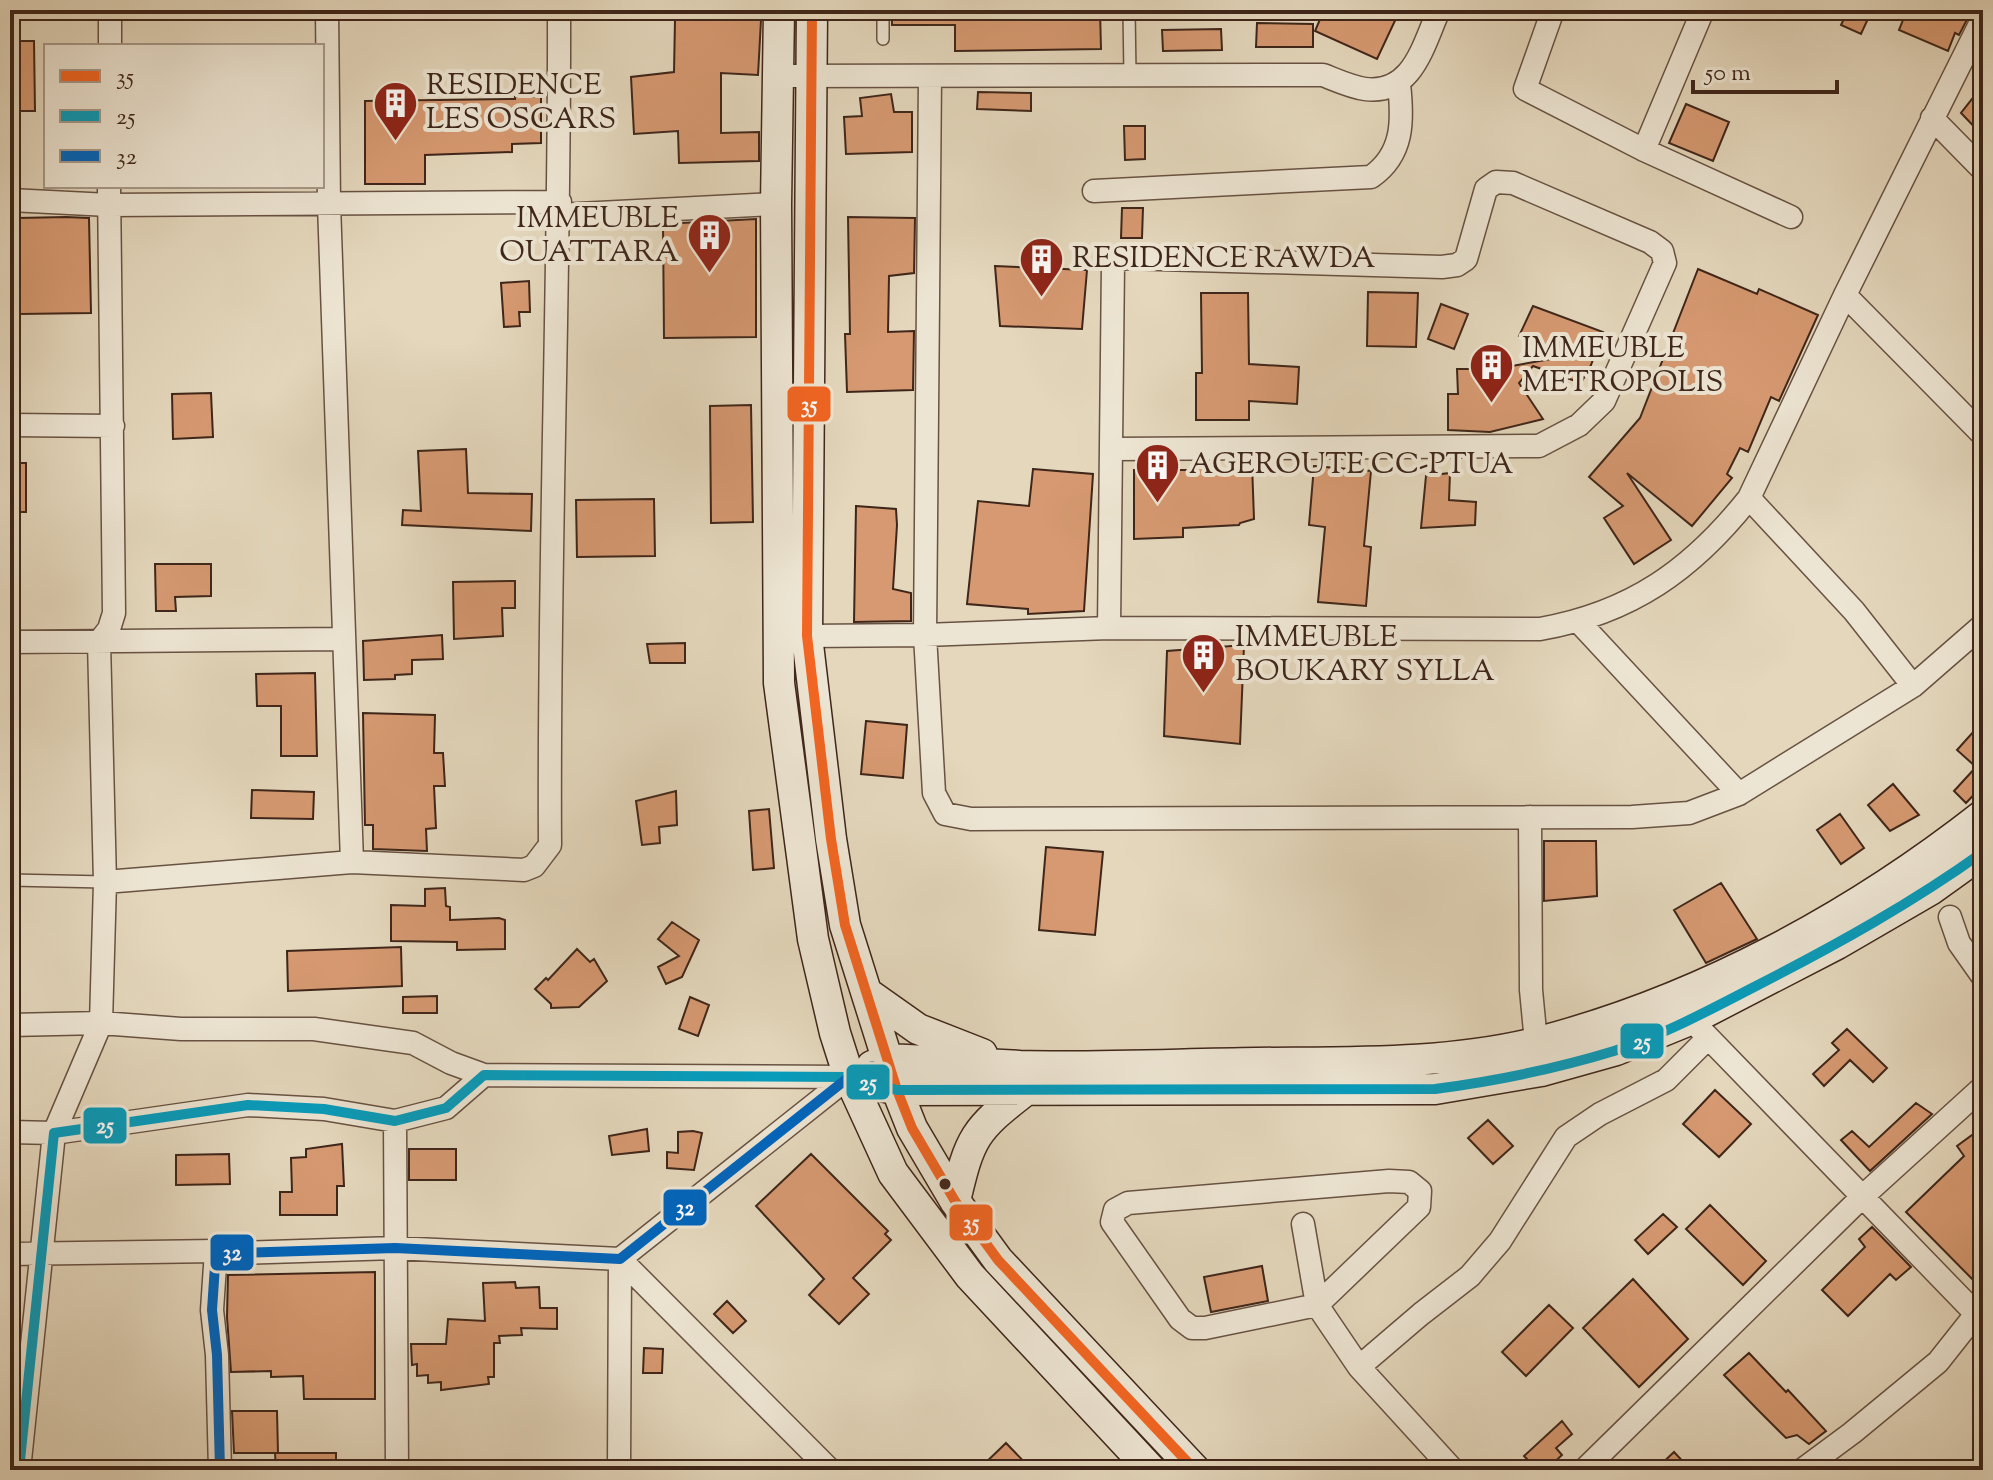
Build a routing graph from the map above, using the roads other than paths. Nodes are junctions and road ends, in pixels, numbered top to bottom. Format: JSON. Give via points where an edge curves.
{"nodes":[{"id":1,"x":110,"y":10,"type":"edge"},
{"id":2,"x":327,"y":10,"type":"edge"},
{"id":3,"x":559,"y":10,"type":"edge"},
{"id":4,"x":779,"y":10,"type":"edge"},
{"id":5,"x":812,"y":10,"type":"edge"},
{"id":6,"x":883,"y":10,"type":"edge"},
{"id":7,"x":1129,"y":10,"type":"edge"},
{"id":8,"x":1439,"y":10,"type":"edge"},
{"id":9,"x":1553,"y":10,"type":"edge"},
{"id":10,"x":1703,"y":10,"type":"edge"},
{"id":11,"x":1983,"y":18,"type":"edge"},
{"id":12,"x":883,"y":39,"type":"dead end"},
{"id":13,"x":110,"y":44,"type":"edge"},
{"id":14,"x":1130,"y":75,"type":"junction"},
{"id":15,"x":779,"y":76,"type":"junction"},
{"id":16,"x":812,"y":76,"type":"junction"},
{"id":17,"x":930,"y":77,"type":"junction"},
{"id":18,"x":1399,"y":84,"type":"junction"},
{"id":19,"x":1932,"y":118,"type":"junction"},
{"id":20,"x":1644,"y":150,"type":"junction"},
{"id":21,"x":1983,"y":170,"type":"edge"},
{"id":22,"x":1094,"y":191,"type":"dead end"},
{"id":23,"x":109,"y":195,"type":"edge"},
{"id":24,"x":10,"y":200,"type":"edge"},
{"id":25,"x":329,"y":204,"type":"junction"},
{"id":26,"x":776,"y":204,"type":"junction"},
{"id":27,"x":560,"y":208,"type":"junction"},
{"id":28,"x":1791,"y":217,"type":"dead end"},
{"id":29,"x":1845,"y":295,"type":"junction"},
{"id":30,"x":10,"y":425,"type":"edge"},
{"id":31,"x":113,"y":426,"type":"junction"},
{"id":32,"x":1983,"y":435,"type":"edge"},
{"id":33,"x":1113,"y":449,"type":"junction"},
{"id":34,"x":1749,"y":498,"type":"junction"},
{"id":35,"x":1579,"y":622,"type":"junction"},
{"id":36,"x":1983,"y":625,"type":"edge"},
{"id":37,"x":1109,"y":628,"type":"junction"},
{"id":38,"x":925,"y":635,"type":"junction"},
{"id":39,"x":807,"y":636,"type":"junction"},
{"id":40,"x":344,"y":639,"type":"junction"},
{"id":41,"x":10,"y":642,"type":"edge"},
{"id":42,"x":99,"y":642,"type":"junction"},
{"id":43,"x":1913,"y":686,"type":"junction"},
{"id":44,"x":1739,"y":794,"type":"junction"},
{"id":45,"x":1983,"y":815,"type":"edge"},
{"id":46,"x":1530,"y":817,"type":"junction"},
{"id":47,"x":1983,"y":852,"type":"edge"},
{"id":48,"x":352,"y":862,"type":"junction"},
{"id":49,"x":10,"y":880,"type":"edge"},
{"id":50,"x":105,"y":882,"type":"junction"},
{"id":51,"x":1950,"y":917,"type":"dead end"},
{"id":52,"x":1983,"y":977,"type":"edge"},
{"id":53,"x":867,"y":993,"type":"junction"},
{"id":54,"x":101,"y":1023,"type":"junction"},
{"id":55,"x":10,"y":1025,"type":"edge"},
{"id":56,"x":1700,"y":1029,"type":"junction"},
{"id":57,"x":1536,"y":1042,"type":"junction"},
{"id":58,"x":888,"y":1059,"type":"junction"},
{"id":59,"x":484,"y":1075,"type":"junction"},
{"id":60,"x":849,"y":1077,"type":"junction"},
{"id":61,"x":1024,"y":1078,"type":"junction"},
{"id":62,"x":1983,"y":1087,"type":"edge"},
{"id":63,"x":897,"y":1090,"type":"junction"},
{"id":64,"x":395,"y":1121,"type":"junction"},
{"id":65,"x":10,"y":1132,"type":"edge"},
{"id":66,"x":54,"y":1133,"type":"junction"},
{"id":67,"x":1862,"y":1197,"type":"junction"},
{"id":68,"x":955,"y":1201,"type":"junction"},
{"id":69,"x":1303,"y":1224,"type":"dead end"},
{"id":70,"x":395,"y":1248,"type":"junction"},
{"id":71,"x":216,"y":1251,"type":"junction"},
{"id":72,"x":40,"y":1252,"type":"junction"},
{"id":73,"x":10,"y":1254,"type":"edge"},
{"id":74,"x":620,"y":1259,"type":"junction"},
{"id":75,"x":1317,"y":1305,"type":"junction"},
{"id":76,"x":1980,"y":1317,"type":"edge"},
{"id":77,"x":1359,"y":1367,"type":"junction"},
{"id":78,"x":19,"y":1470,"type":"edge"},
{"id":79,"x":220,"y":1470,"type":"edge"},
{"id":80,"x":397,"y":1470,"type":"edge"},
{"id":81,"x":619,"y":1470,"type":"edge"},
{"id":82,"x":830,"y":1470,"type":"edge"},
{"id":83,"x":1151,"y":1470,"type":"edge"},
{"id":84,"x":1195,"y":1470,"type":"edge"},
{"id":85,"x":1453,"y":1470,"type":"edge"},
{"id":86,"x":1584,"y":1470,"type":"edge"},
{"id":87,"x":1802,"y":1470,"type":"edge"}],
"edges":[{"from":1,"to":13,"type":"street"},
{"from":2,"to":25,"type":"street"},
{"from":3,"to":27,"type":"street"},
{"from":4,"to":15,"type":"main road"},
{"from":5,"to":16,"type":"main road"},
{"from":6,"to":12,"type":"lane"},
{"from":7,"to":14,"type":"lane"},
{"from":8,"to":18,"type":"street"},
{"from":9,"to":20,"type":"street","via":[[1525,89]]},
{"from":10,"to":20,"type":"street"},
{"from":11,"to":19,"type":"street"},
{"from":14,"to":17,"type":"street"},
{"from":14,"to":18,"type":"street","via":[[1323,75],[1363,89]]},
{"from":15,"to":16,"type":"street"},
{"from":15,"to":26,"type":"main road"},
{"from":16,"to":17,"type":"street"},
{"from":16,"to":39,"type":"main road"},
{"from":17,"to":38,"type":"street"},
{"from":18,"to":22,"type":"street","via":[[1398,143],[1371,177]]},
{"from":19,"to":21,"type":"street"},
{"from":19,"to":29,"type":"street"},
{"from":20,"to":28,"type":"street"},
{"from":23,"to":24,"type":"street"},
{"from":23,"to":25,"type":"street"},
{"from":23,"to":31,"type":"street"},
{"from":25,"to":27,"type":"street"},
{"from":25,"to":40,"type":"street"},
{"from":26,"to":27,"type":"street"},
{"from":26,"to":60,"type":"main road","via":[[779,683],[813,939]]},
{"from":27,"to":48,"type":"street","via":[[549,649],[550,845],[534,866],[524,870]]},
{"from":29,"to":32,"type":"street"},
{"from":29,"to":34,"type":"street"},
{"from":30,"to":31,"type":"street"},
{"from":31,"to":42,"type":"street","via":[[114,613]]},
{"from":33,"to":33,"type":"street","via":[[1539,446],[1579,425],[1604,401],[1665,263],[1662,251],[1513,183],[1496,182],[1486,189],[1466,259],[1457,265],[1125,258],[1113,263]]},
{"from":33,"to":37,"type":"street"},
{"from":34,"to":35,"type":"street","via":[[1726,527],[1651,590]]},
{"from":34,"to":43,"type":"street","via":[[1854,611]]},
{"from":35,"to":37,"type":"street","via":[[1540,629]]},
{"from":35,"to":44,"type":"street"},
{"from":36,"to":43,"type":"street"},
{"from":37,"to":38,"type":"street"},
{"from":38,"to":39,"type":"street"},
{"from":38,"to":46,"type":"street","via":[[934,793],[945,814],[971,819]]},
{"from":39,"to":53,"type":"main road","via":[[845,925]]},
{"from":40,"to":42,"type":"street"},
{"from":40,"to":48,"type":"street"},
{"from":41,"to":42,"type":"street"},
{"from":42,"to":50,"type":"street"},
{"from":43,"to":44,"type":"street"},
{"from":44,"to":46,"type":"street","via":[[1689,813]]},
{"from":45,"to":57,"type":"main road","via":[[1815,929],[1680,994]]},
{"from":46,"to":57,"type":"street"},
{"from":47,"to":56,"type":"main road","via":[[1930,890]]},
{"from":48,"to":50,"type":"street"},
{"from":49,"to":50,"type":"lane"},
{"from":50,"to":54,"type":"street"},
{"from":51,"to":52,"type":"street","via":[[1959,943]]},
{"from":53,"to":58,"type":"main road"},
{"from":53,"to":61,"type":"main road","via":[[918,1029]]},
{"from":54,"to":55,"type":"street"},
{"from":54,"to":59,"type":"street","via":[[314,1029],[413,1043]]},
{"from":54,"to":66,"type":"street"},
{"from":56,"to":61,"type":"main road","via":[[1571,1063],[1435,1089]]},
{"from":56,"to":67,"type":"street"},
{"from":56,"to":77,"type":"street","via":[[1666,1080],[1566,1137],[1500,1241],[1470,1276]]},
{"from":57,"to":61,"type":"main road","via":[[1399,1062]]},
{"from":58,"to":60,"type":"main road"},
{"from":58,"to":61,"type":"main road"},
{"from":58,"to":63,"type":"main road"},
{"from":59,"to":60,"type":"street"},
{"from":59,"to":64,"type":"street","via":[[446,1108]]},
{"from":60,"to":63,"type":"main road"},
{"from":60,"to":74,"type":"street"},
{"from":60,"to":83,"type":"main road","via":[[893,1173],[970,1276]]},
{"from":61,"to":63,"type":"main road"},
{"from":61,"to":68,"type":"main road","via":[[975,1135]]},
{"from":62,"to":67,"type":"street"},
{"from":63,"to":68,"type":"main road","via":[[912,1128]]},
{"from":64,"to":66,"type":"street","via":[[324,1109],[248,1105]]},
{"from":64,"to":70,"type":"street"},
{"from":65,"to":66,"type":"street"},
{"from":66,"to":72,"type":"street"},
{"from":67,"to":76,"type":"street"},
{"from":67,"to":86,"type":"street"},
{"from":68,"to":84,"type":"main road","via":[[998,1260]]},
{"from":69,"to":75,"type":"street"},
{"from":70,"to":71,"type":"street"},
{"from":70,"to":74,"type":"street"},
{"from":70,"to":80,"type":"street"},
{"from":71,"to":72,"type":"street"},
{"from":71,"to":79,"type":"street","via":[[212,1310]]},
{"from":72,"to":73,"type":"street"},
{"from":72,"to":78,"type":"street"},
{"from":74,"to":81,"type":"street"},
{"from":74,"to":82,"type":"street"},
{"from":75,"to":75,"type":"street","via":[[1192,1328],[1180,1319],[1112,1222],[1115,1210],[1128,1203],[1389,1181],[1409,1182],[1420,1191],[1419,1207]]},
{"from":75,"to":77,"type":"street"},
{"from":76,"to":87,"type":"street","via":[[1938,1362]]},
{"from":77,"to":85,"type":"street"}]}
